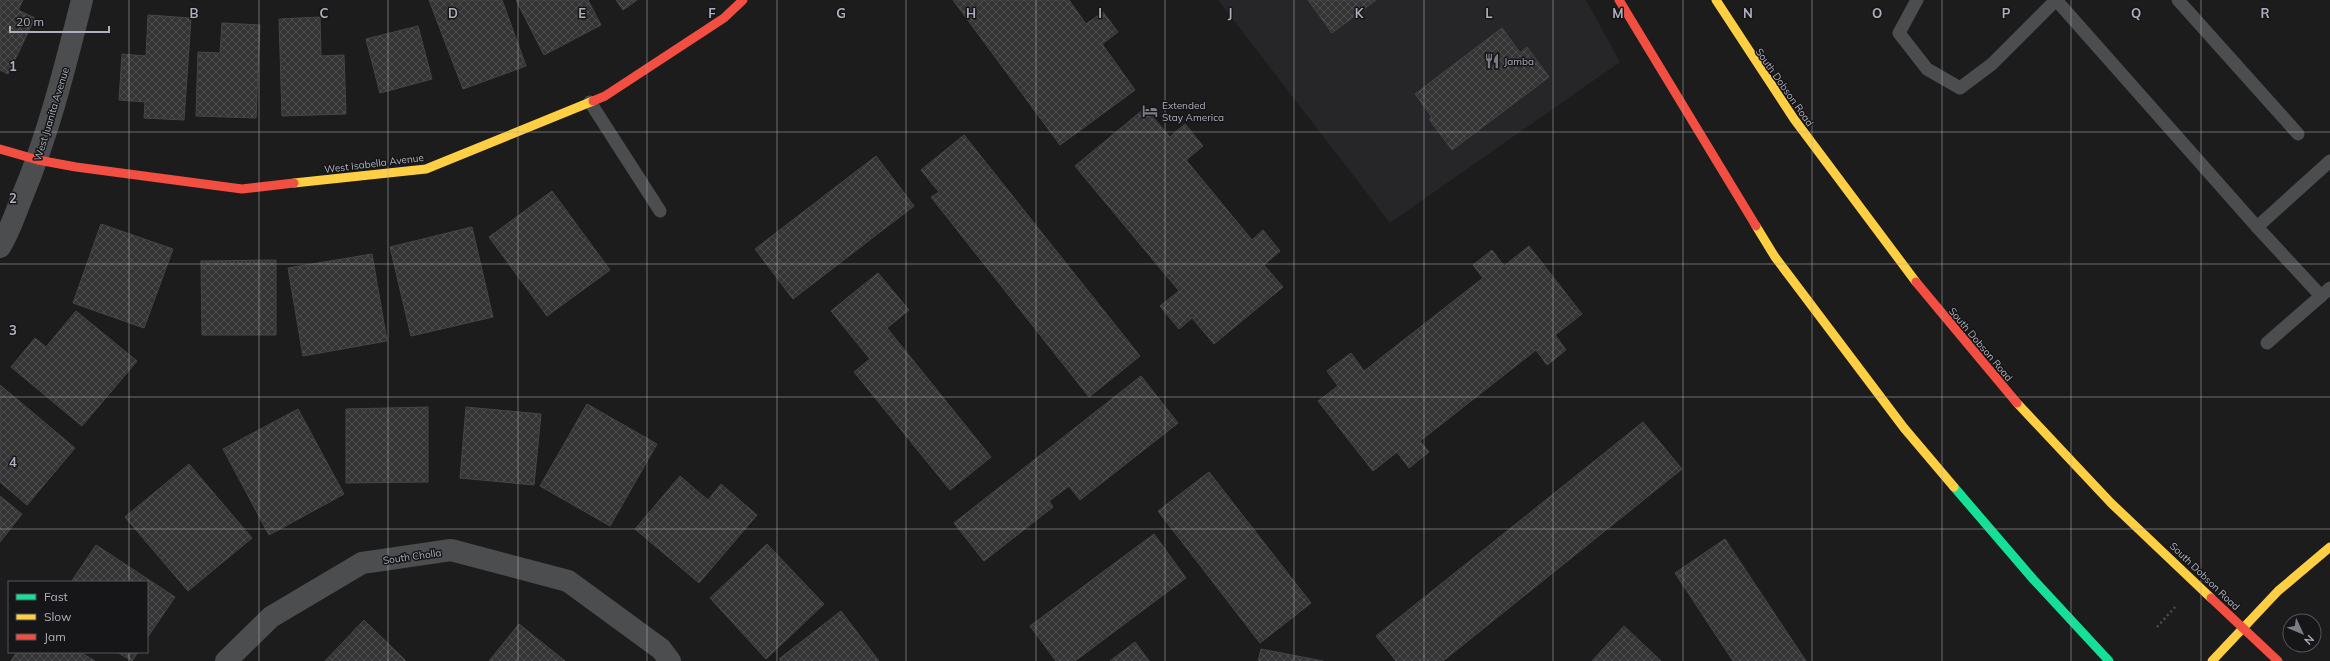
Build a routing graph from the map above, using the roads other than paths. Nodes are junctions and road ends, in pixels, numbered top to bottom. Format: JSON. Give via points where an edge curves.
{"nodes":[{"id":1,"x":82,"y":0,"type":"edge"},
{"id":2,"x":743,"y":0,"type":"edge"},
{"id":3,"x":1619,"y":0,"type":"edge"},
{"id":4,"x":1716,"y":0,"type":"edge"},
{"id":5,"x":1917,"y":0,"type":"edge"},
{"id":6,"x":2057,"y":0,"type":"edge"},
{"id":7,"x":2178,"y":0,"type":"edge"},
{"id":8,"x":590,"y":102,"type":"junction"},
{"id":9,"x":2298,"y":134,"type":"dead end"},
{"id":10,"x":0,"y":149,"type":"edge"},
{"id":11,"x":38,"y":160,"type":"junction"},
{"id":12,"x":2330,"y":160,"type":"edge"},
{"id":13,"x":660,"y":211,"type":"dead end"},
{"id":14,"x":2257,"y":228,"type":"junction"},
{"id":15,"x":0,"y":247,"type":"edge"},
{"id":16,"x":2326,"y":292,"type":"edge"},
{"id":17,"x":2267,"y":343,"type":"dead end"},
{"id":18,"x":2330,"y":547,"type":"edge"},
{"id":19,"x":2243,"y":628,"type":"junction"},
{"id":20,"x":226,"y":661,"type":"edge"},
{"id":21,"x":670,"y":661,"type":"edge"},
{"id":22,"x":2109,"y":661,"type":"edge"},
{"id":23,"x":2212,"y":661,"type":"edge"},
{"id":24,"x":2278,"y":661,"type":"edge"}],
"edges":[{"from":1,"to":11,"type":"street","name":"West Juanita Avenue"},
{"from":2,"to":8,"type":"main road","name":"West Isabella Avenue","via":[[724,18],[605,96]]},
{"from":3,"to":22,"type":"main road","via":[[1775,257],[1904,428],[2027,573]]},
{"from":4,"to":19,"type":"main road","name":"South Dobson Road","via":[[1742,45],[1810,141],[1900,263],[1984,366],[2059,450]]},
{"from":5,"to":6,"type":"lane","via":[[1899,33],[1927,69],[1960,88],[1992,64]]},
{"from":6,"to":14,"type":"lane"},
{"from":7,"to":9,"type":"lane"},
{"from":8,"to":11,"type":"main road","name":"West Isabella Avenue","via":[[426,169],[242,189]]},
{"from":8,"to":13,"type":"lane"},
{"from":10,"to":11,"type":"main road","name":"West Isabella Avenue"},
{"from":11,"to":15,"type":"street","name":"West Juanita Avenue"},
{"from":12,"to":14,"type":"lane"},
{"from":14,"to":16,"type":"lane"},
{"from":16,"to":17,"type":"lane"},
{"from":18,"to":19,"type":"main road","via":[[2278,591]]},
{"from":19,"to":23,"type":"main road"},
{"from":19,"to":24,"type":"main road","name":"South Dobson Road"},
{"from":20,"to":21,"type":"street","name":"South Cholla","via":[[270,618],[362,563],[451,550],[568,581],[661,649]]}]}
